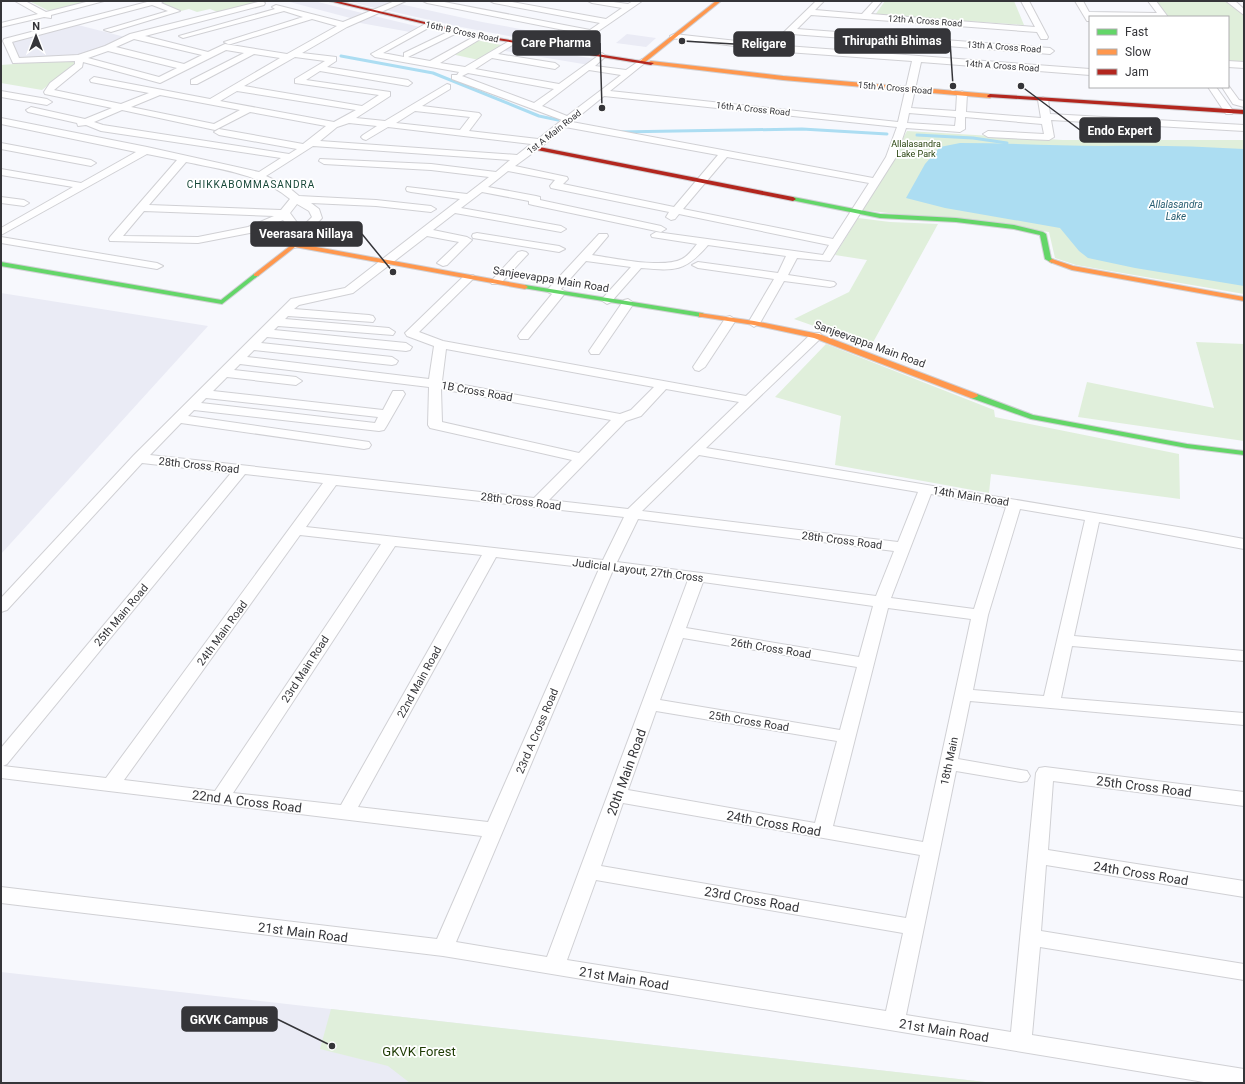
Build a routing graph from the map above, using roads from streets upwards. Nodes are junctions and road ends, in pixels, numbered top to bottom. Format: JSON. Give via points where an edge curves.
{"nodes":[{"id":1,"x":19,"y":1,"type":"edge"},
{"id":2,"x":100,"y":1,"type":"edge"},
{"id":3,"x":331,"y":1,"type":"edge"},
{"id":4,"x":402,"y":1,"type":"edge"},
{"id":5,"x":427,"y":1,"type":"edge"},
{"id":6,"x":494,"y":1,"type":"edge"},
{"id":7,"x":592,"y":1,"type":"edge"},
{"id":8,"x":638,"y":1,"type":"edge"},
{"id":9,"x":719,"y":1,"type":"edge"},
{"id":10,"x":820,"y":1,"type":"edge"},
{"id":11,"x":878,"y":1,"type":"edge"},
{"id":12,"x":1026,"y":1,"type":"edge"},
{"id":13,"x":1079,"y":1,"type":"edge"},
{"id":14,"x":1152,"y":1,"type":"edge"},
{"id":15,"x":1230,"y":1,"type":"edge"},
{"id":16,"x":157,"y":2,"type":"edge"},
{"id":17,"x":258,"y":2,"type":"edge"},
{"id":18,"x":629,"y":7,"type":"junction"},
{"id":19,"x":284,"y":9,"type":"junction"},
{"id":20,"x":375,"y":12,"type":"junction"},
{"id":21,"x":808,"y":12,"type":"junction"},
{"id":22,"x":1244,"y":13,"type":"edge"},
{"id":23,"x":44,"y":14,"type":"junction"},
{"id":24,"x":1088,"y":16,"type":"edge"},
{"id":25,"x":1163,"y":16,"type":"edge"},
{"id":26,"x":311,"y":17,"type":"junction"},
{"id":27,"x":864,"y":17,"type":"junction"},
{"id":28,"x":607,"y":22,"type":"junction"},
{"id":29,"x":75,"y":24,"type":"junction"},
{"id":30,"x":427,"y":24,"type":"junction"},
{"id":31,"x":1,"y":25,"type":"edge"},
{"id":32,"x":344,"y":25,"type":"junction"},
{"id":33,"x":101,"y":28,"type":"junction"},
{"id":34,"x":1041,"y":30,"type":"junction"},
{"id":35,"x":454,"y":31,"type":"junction"},
{"id":36,"x":790,"y":31,"type":"junction"},
{"id":37,"x":591,"y":34,"type":"junction"},
{"id":38,"x":133,"y":36,"type":"junction"},
{"id":39,"x":183,"y":36,"type":"dead end"},
{"id":40,"x":479,"y":36,"type":"junction"},
{"id":41,"x":674,"y":36,"type":"junction"},
{"id":42,"x":228,"y":42,"type":"dead end"},
{"id":43,"x":511,"y":42,"type":"junction"},
{"id":44,"x":108,"y":48,"type":"junction"},
{"id":45,"x":773,"y":48,"type":"junction"},
{"id":46,"x":418,"y":50,"type":"junction"},
{"id":47,"x":254,"y":51,"type":"junction"},
{"id":48,"x":565,"y":51,"type":"junction"},
{"id":49,"x":1050,"y":51,"type":"junction"},
{"id":50,"x":433,"y":52,"type":"dead end"},
{"id":51,"x":210,"y":55,"type":"junction"},
{"id":52,"x":291,"y":55,"type":"junction"},
{"id":53,"x":447,"y":55,"type":"junction"},
{"id":54,"x":490,"y":55,"type":"junction"},
{"id":55,"x":407,"y":56,"type":"dead end"},
{"id":56,"x":602,"y":56,"type":"junction"},
{"id":57,"x":79,"y":58,"type":"junction"},
{"id":58,"x":521,"y":60,"type":"junction"},
{"id":59,"x":917,"y":60,"type":"junction"},
{"id":60,"x":480,"y":62,"type":"junction"},
{"id":61,"x":642,"y":62,"type":"junction"},
{"id":62,"x":1229,"y":64,"type":"edge"},
{"id":63,"x":430,"y":65,"type":"junction"},
{"id":64,"x":1244,"y":65,"type":"edge"},
{"id":65,"x":185,"y":67,"type":"junction"},
{"id":66,"x":562,"y":67,"type":"junction"},
{"id":67,"x":319,"y":68,"type":"junction"},
{"id":68,"x":585,"y":68,"type":"junction"},
{"id":69,"x":1229,"y":68,"type":"edge"},
{"id":70,"x":1244,"y":68,"type":"edge"},
{"id":71,"x":1054,"y":70,"type":"junction"},
{"id":72,"x":464,"y":71,"type":"junction"},
{"id":73,"x":1089,"y":72,"type":"edge"},
{"id":74,"x":628,"y":73,"type":"junction"},
{"id":75,"x":499,"y":77,"type":"junction"},
{"id":76,"x":94,"y":80,"type":"dead end"},
{"id":77,"x":194,"y":82,"type":"dead end"},
{"id":78,"x":529,"y":82,"type":"junction"},
{"id":79,"x":447,"y":87,"type":"dead end"},
{"id":80,"x":560,"y":87,"type":"junction"},
{"id":81,"x":238,"y":88,"type":"junction"},
{"id":82,"x":1213,"y":88,"type":"edge"},
{"id":83,"x":1227,"y":88,"type":"edge"},
{"id":84,"x":910,"y":90,"type":"junction"},
{"id":85,"x":160,"y":92,"type":"junction"},
{"id":86,"x":604,"y":93,"type":"junction"},
{"id":87,"x":1,"y":94,"type":"edge"},
{"id":88,"x":387,"y":94,"type":"junction"},
{"id":89,"x":962,"y":94,"type":"junction"},
{"id":90,"x":65,"y":95,"type":"junction"},
{"id":91,"x":1043,"y":100,"type":"junction"},
{"id":92,"x":47,"y":102,"type":"junction"},
{"id":93,"x":211,"y":102,"type":"junction"},
{"id":94,"x":1244,"y":104,"type":"edge"},
{"id":95,"x":124,"y":107,"type":"junction"},
{"id":96,"x":413,"y":108,"type":"junction"},
{"id":97,"x":534,"y":108,"type":"junction"},
{"id":98,"x":249,"y":109,"type":"junction"},
{"id":99,"x":365,"y":109,"type":"junction"},
{"id":100,"x":31,"y":110,"type":"junction"},
{"id":101,"x":1230,"y":112,"type":"junction"},
{"id":102,"x":1244,"y":112,"type":"edge"},
{"id":103,"x":905,"y":113,"type":"junction"},
{"id":104,"x":14,"y":118,"type":"dead end"},
{"id":105,"x":961,"y":118,"type":"junction"},
{"id":106,"x":348,"y":120,"type":"junction"},
{"id":107,"x":1,"y":121,"type":"edge"},
{"id":108,"x":1046,"y":121,"type":"junction"},
{"id":109,"x":86,"y":122,"type":"junction"},
{"id":110,"x":568,"y":122,"type":"junction"},
{"id":111,"x":386,"y":124,"type":"junction"},
{"id":112,"x":1167,"y":124,"type":"junction"},
{"id":113,"x":334,"y":125,"type":"junction"},
{"id":114,"x":978,"y":125,"type":"dead end"},
{"id":115,"x":1244,"y":128,"type":"edge"},
{"id":116,"x":1117,"y":131,"type":"dead end"},
{"id":117,"x":60,"y":132,"type":"junction"},
{"id":118,"x":219,"y":132,"type":"dead end"},
{"id":119,"x":463,"y":133,"type":"junction"},
{"id":120,"x":988,"y":134,"type":"dead end"},
{"id":121,"x":1171,"y":134,"type":"dead end"},
{"id":122,"x":366,"y":137,"type":"dead end"},
{"id":123,"x":306,"y":145,"type":"junction"},
{"id":124,"x":538,"y":145,"type":"junction"},
{"id":125,"x":1,"y":146,"type":"edge"},
{"id":126,"x":147,"y":150,"type":"junction"},
{"id":127,"x":724,"y":154,"type":"junction"},
{"id":128,"x":291,"y":157,"type":"junction"},
{"id":129,"x":520,"y":158,"type":"junction"},
{"id":130,"x":182,"y":160,"type":"junction"},
{"id":131,"x":324,"y":161,"type":"dead end"},
{"id":132,"x":91,"y":163,"type":"dead end"},
{"id":133,"x":1,"y":172,"type":"edge"},
{"id":134,"x":503,"y":172,"type":"junction"},
{"id":135,"x":259,"y":176,"type":"junction"},
{"id":136,"x":874,"y":181,"type":"junction"},
{"id":137,"x":699,"y":182,"type":"junction"},
{"id":138,"x":83,"y":186,"type":"junction"},
{"id":139,"x":411,"y":189,"type":"dead end"},
{"id":140,"x":480,"y":189,"type":"junction"},
{"id":141,"x":545,"y":192,"type":"junction"},
{"id":142,"x":470,"y":197,"type":"junction"},
{"id":143,"x":296,"y":199,"type":"junction"},
{"id":144,"x":1,"y":200,"type":"edge"},
{"id":145,"x":24,"y":203,"type":"dead end"},
{"id":146,"x":142,"y":208,"type":"junction"},
{"id":147,"x":431,"y":209,"type":"dead end"},
{"id":148,"x":453,"y":210,"type":"junction"},
{"id":149,"x":676,"y":211,"type":"junction"},
{"id":150,"x":855,"y":212,"type":"junction"},
{"id":151,"x":284,"y":214,"type":"junction"},
{"id":152,"x":501,"y":218,"type":"junction"},
{"id":153,"x":561,"y":229,"type":"dead end"},
{"id":154,"x":662,"y":229,"type":"junction"},
{"id":155,"x":1,"y":232,"type":"edge"},
{"id":156,"x":424,"y":232,"type":"junction"},
{"id":157,"x":300,"y":235,"type":"junction"},
{"id":158,"x":603,"y":236,"type":"dead end"},
{"id":159,"x":114,"y":238,"type":"junction"},
{"id":160,"x":472,"y":238,"type":"junction"},
{"id":161,"x":1,"y":240,"type":"edge"},
{"id":162,"x":705,"y":242,"type":"junction"},
{"id":163,"x":836,"y":243,"type":"junction"},
{"id":164,"x":294,"y":245,"type":"junction"},
{"id":165,"x":559,"y":248,"type":"dead end"},
{"id":166,"x":522,"y":254,"type":"dead end"},
{"id":167,"x":793,"y":254,"type":"junction"},
{"id":168,"x":91,"y":255,"type":"junction"},
{"id":169,"x":585,"y":256,"type":"junction"},
{"id":170,"x":387,"y":261,"type":"junction"},
{"id":171,"x":443,"y":263,"type":"dead end"},
{"id":172,"x":1,"y":264,"type":"edge"},
{"id":173,"x":698,"y":265,"type":"dead end"},
{"id":174,"x":157,"y":266,"type":"dead end"},
{"id":175,"x":636,"y":269,"type":"dead end"},
{"id":176,"x":469,"y":277,"type":"junction"},
{"id":177,"x":780,"y":278,"type":"junction"},
{"id":178,"x":496,"y":282,"type":"junction"},
{"id":179,"x":830,"y":284,"type":"dead end"},
{"id":180,"x":556,"y":291,"type":"junction"},
{"id":181,"x":1244,"y":299,"type":"edge"},
{"id":182,"x":607,"y":300,"type":"junction"},
{"id":183,"x":628,"y":303,"type":"junction"},
{"id":184,"x":285,"y":312,"type":"junction"},
{"id":185,"x":369,"y":320,"type":"dead end"},
{"id":186,"x":730,"y":320,"type":"junction"},
{"id":187,"x":275,"y":322,"type":"junction"},
{"id":188,"x":754,"y":323,"type":"junction"},
{"id":189,"x":389,"y":332,"type":"dead end"},
{"id":190,"x":264,"y":333,"type":"junction"},
{"id":191,"x":524,"y":336,"type":"dead end"},
{"id":192,"x":816,"y":336,"type":"junction"},
{"id":193,"x":440,"y":344,"type":"junction"},
{"id":194,"x":251,"y":346,"type":"junction"},
{"id":195,"x":406,"y":347,"type":"dead end"},
{"id":196,"x":595,"y":351,"type":"dead end"},
{"id":197,"x":237,"y":360,"type":"junction"},
{"id":198,"x":392,"y":361,"type":"dead end"},
{"id":199,"x":699,"y":367,"type":"dead end"},
{"id":200,"x":224,"y":373,"type":"junction"},
{"id":201,"x":296,"y":381,"type":"dead end"},
{"id":202,"x":435,"y":384,"type":"junction"},
{"id":203,"x":664,"y":384,"type":"junction"},
{"id":204,"x":204,"y":394,"type":"junction"},
{"id":205,"x":398,"y":394,"type":"dead end"},
{"id":206,"x":750,"y":400,"type":"junction"},
{"id":207,"x":191,"y":406,"type":"junction"},
{"id":208,"x":387,"y":414,"type":"junction"},
{"id":209,"x":621,"y":418,"type":"junction"},
{"id":210,"x":178,"y":419,"type":"junction"},
{"id":211,"x":364,"y":445,"type":"dead end"},
{"id":212,"x":697,"y":451,"type":"junction"},
{"id":213,"x":1244,"y":452,"type":"edge"},
{"id":214,"x":139,"y":458,"type":"junction"},
{"id":215,"x":581,"y":458,"type":"junction"},
{"id":216,"x":241,"y":470,"type":"junction"},
{"id":217,"x":332,"y":480,"type":"junction"},
{"id":218,"x":926,"y":489,"type":"junction"},
{"id":219,"x":538,"y":503,"type":"junction"},
{"id":220,"x":1014,"y":504,"type":"junction"},
{"id":221,"x":633,"y":514,"type":"junction"},
{"id":222,"x":1093,"y":517,"type":"junction"},
{"id":223,"x":296,"y":530,"type":"junction"},
{"id":224,"x":390,"y":541,"type":"junction"},
{"id":225,"x":1244,"y":544,"type":"edge"},
{"id":226,"x":902,"y":547,"type":"junction"},
{"id":227,"x":491,"y":552,"type":"junction"},
{"id":228,"x":608,"y":565,"type":"junction"},
{"id":229,"x":697,"y":577,"type":"junction"},
{"id":230,"x":882,"y":602,"type":"junction"},
{"id":231,"x":1,"y":606,"type":"edge"},
{"id":232,"x":980,"y":615,"type":"junction"},
{"id":233,"x":677,"y":632,"type":"junction"},
{"id":234,"x":1065,"y":640,"type":"junction"},
{"id":235,"x":1244,"y":656,"type":"edge"},
{"id":236,"x":866,"y":663,"type":"junction"},
{"id":237,"x":963,"y":695,"type":"junction"},
{"id":238,"x":1051,"y":702,"type":"junction"},
{"id":239,"x":650,"y":704,"type":"junction"},
{"id":240,"x":1244,"y":719,"type":"edge"},
{"id":241,"x":848,"y":737,"type":"junction"},
{"id":242,"x":1,"y":760,"type":"edge"},
{"id":243,"x":949,"y":764,"type":"junction"},
{"id":244,"x":1,"y":772,"type":"edge"},
{"id":245,"x":1021,"y":776,"type":"dead end"},
{"id":246,"x":112,"y":785,"type":"junction"},
{"id":247,"x":617,"y":796,"type":"junction"},
{"id":248,"x":220,"y":798,"type":"junction"},
{"id":249,"x":1244,"y":799,"type":"edge"},
{"id":250,"x":346,"y":813,"type":"junction"},
{"id":251,"x":494,"y":830,"type":"junction"},
{"id":252,"x":822,"y":831,"type":"junction"},
{"id":253,"x":930,"y":850,"type":"junction"},
{"id":254,"x":1037,"y":856,"type":"junction"},
{"id":255,"x":589,"y":871,"type":"junction"},
{"id":256,"x":1244,"y":889,"type":"edge"},
{"id":257,"x":1,"y":895,"type":"edge"},
{"id":258,"x":914,"y":927,"type":"junction"},
{"id":259,"x":1030,"y":937,"type":"junction"},
{"id":260,"x":443,"y":948,"type":"junction"},
{"id":261,"x":554,"y":966,"type":"junction"},
{"id":262,"x":1244,"y":972,"type":"edge"},
{"id":263,"x":894,"y":1022,"type":"junction"},
{"id":264,"x":1021,"y":1042,"type":"junction"},
{"id":265,"x":1244,"y":1079,"type":"edge"}],
"edges":[{"from":1,"to":23,"type":"street"},
{"from":2,"to":23,"type":"street"},
{"from":3,"to":20,"type":"street","name":"16th B Cross Road"},
{"from":4,"to":20,"type":"street"},
{"from":5,"to":37,"type":"street"},
{"from":6,"to":28,"type":"street"},
{"from":7,"to":18,"type":"street"},
{"from":8,"to":18,"type":"street"},
{"from":9,"to":41,"type":"street","name":"1st A Main Road"},
{"from":10,"to":21,"type":"street"},
{"from":11,"to":27,"type":"street"},
{"from":12,"to":34,"type":"street"},
{"from":13,"to":24,"type":"street"},
{"from":14,"to":25,"type":"street"},
{"from":15,"to":22,"type":"street"},
{"from":16,"to":29,"type":"street"},
{"from":16,"to":33,"type":"street","via":[[176,11]]},
{"from":17,"to":19,"type":"street"},
{"from":17,"to":38,"type":"street"},
{"from":18,"to":28,"type":"street"},
{"from":19,"to":26,"type":"street"},
{"from":19,"to":39,"type":"street"},
{"from":20,"to":30,"type":"street","name":"16th B Cross Road"},
{"from":20,"to":32,"type":"street"},
{"from":21,"to":27,"type":"street","name":"12th A Cross Road"},
{"from":21,"to":36,"type":"street"},
{"from":23,"to":29,"type":"street"},
{"from":23,"to":31,"type":"street"},
{"from":24,"to":25,"type":"street"},
{"from":26,"to":32,"type":"street"},
{"from":26,"to":42,"type":"street"},
{"from":27,"to":34,"type":"street","name":"12th A Cross Road"},
{"from":28,"to":37,"type":"street"},
{"from":29,"to":33,"type":"street"},
{"from":29,"to":57,"type":"street","via":[[7,41],[16,61]]},
{"from":30,"to":35,"type":"street","name":"16th B Cross Road"},
{"from":30,"to":63,"type":"street","via":[[375,54]]},
{"from":32,"to":52,"type":"street"},
{"from":33,"to":38,"type":"street"},
{"from":34,"to":49,"type":"street"},
{"from":35,"to":40,"type":"street","name":"16th B Cross Road"},
{"from":35,"to":46,"type":"street"},
{"from":36,"to":45,"type":"street"},
{"from":36,"to":49,"type":"street","name":"13th A Cross Road"},
{"from":37,"to":48,"type":"street"},
{"from":38,"to":44,"type":"street"},
{"from":38,"to":51,"type":"street"},
{"from":40,"to":43,"type":"street","name":"16th B Cross Road"},
{"from":40,"to":53,"type":"street"},
{"from":41,"to":45,"type":"street","name":"14th A Cross Road"},
{"from":41,"to":61,"type":"street","name":"1st A Main Road"},
{"from":43,"to":48,"type":"street","name":"16th B Cross Road"},
{"from":43,"to":54,"type":"street"},
{"from":44,"to":57,"type":"street"},
{"from":44,"to":65,"type":"street"},
{"from":45,"to":59,"type":"street","name":"14th A Cross Road"},
{"from":46,"to":50,"type":"street"},
{"from":46,"to":55,"type":"street"},
{"from":47,"to":51,"type":"street","via":[[224,47]]},
{"from":47,"to":52,"type":"street"},
{"from":47,"to":77,"type":"street"},
{"from":48,"to":56,"type":"street","name":"16th B Cross Road"},
{"from":49,"to":71,"type":"street"},
{"from":51,"to":65,"type":"street"},
{"from":52,"to":67,"type":"street","via":[[333,59]]},
{"from":52,"to":81,"type":"street"},
{"from":53,"to":60,"type":"street"},
{"from":53,"to":63,"type":"street"},
{"from":54,"to":58,"type":"street"},
{"from":54,"to":60,"type":"street"},
{"from":56,"to":61,"type":"street","name":"16th B Cross Road"},
{"from":56,"to":68,"type":"street"},
{"from":57,"to":65,"type":"street","via":[[160,80]]},
{"from":57,"to":90,"type":"street","via":[[79,65],[48,92]]},
{"from":58,"to":66,"type":"street"},
{"from":58,"to":75,"type":"street"},
{"from":59,"to":71,"type":"street","name":"14th A Cross Road"},
{"from":59,"to":84,"type":"street"},
{"from":60,"to":72,"type":"street"},
{"from":61,"to":74,"type":"street","name":"1st A Main Road"},
{"from":61,"to":84,"type":"street","name":"15th A Cross Road"},
{"from":62,"to":64,"type":"street"},
{"from":63,"to":72,"type":"street"},
{"from":66,"to":68,"type":"street"},
{"from":66,"to":78,"type":"street"},
{"from":67,"to":88,"type":"street","via":[[408,83]]},
{"from":67,"to":88,"type":"street","via":[[298,81]]},
{"from":68,"to":74,"type":"street"},
{"from":68,"to":80,"type":"street"},
{"from":69,"to":70,"type":"street"},
{"from":71,"to":73,"type":"street","name":"14th A Cross Road"},
{"from":72,"to":75,"type":"street"},
{"from":72,"to":97,"type":"street","via":[[455,78]]},
{"from":74,"to":86,"type":"street","name":"1st A Main Road"},
{"from":75,"to":78,"type":"street"},
{"from":76,"to":85,"type":"street"},
{"from":78,"to":80,"type":"street"},
{"from":79,"to":96,"type":"street"},
{"from":80,"to":97,"type":"street"},
{"from":81,"to":93,"type":"street"},
{"from":81,"to":99,"type":"street"},
{"from":82,"to":101,"type":"street"},
{"from":83,"to":94,"type":"street","via":[[1236,102]]},
{"from":84,"to":89,"type":"street","name":"15th A Cross Road"},
{"from":84,"to":103,"type":"street"},
{"from":85,"to":93,"type":"street"},
{"from":85,"to":95,"type":"street"},
{"from":86,"to":103,"type":"street","name":"16th A Cross Road"},
{"from":86,"to":110,"type":"street","name":"1st A Main Road"},
{"from":87,"to":92,"type":"street"},
{"from":88,"to":99,"type":"street"},
{"from":89,"to":91,"type":"street","name":"15th A Cross Road"},
{"from":89,"to":105,"type":"street"},
{"from":90,"to":92,"type":"street"},
{"from":90,"to":95,"type":"street"},
{"from":91,"to":101,"type":"street","name":"15th A Cross Road"},
{"from":91,"to":108,"type":"street"},
{"from":92,"to":100,"type":"street"},
{"from":93,"to":98,"type":"street"},
{"from":95,"to":98,"type":"street","via":[[215,127]]},
{"from":95,"to":109,"type":"street"},
{"from":96,"to":111,"type":"street"},
{"from":96,"to":119,"type":"street","via":[[476,115]]},
{"from":97,"to":110,"type":"street"},
{"from":98,"to":113,"type":"street"},
{"from":99,"to":106,"type":"street"},
{"from":100,"to":104,"type":"street"},
{"from":100,"to":109,"type":"street"},
{"from":101,"to":102,"type":"street","name":"15th A Cross Road"},
{"from":103,"to":105,"type":"street"},
{"from":103,"to":105,"type":"street"},
{"from":103,"to":136,"type":"street","via":[[891,157]]},
{"from":105,"to":108,"type":"street"},
{"from":106,"to":111,"type":"street"},
{"from":106,"to":113,"type":"street"},
{"from":107,"to":117,"type":"street"},
{"from":108,"to":112,"type":"street"},
{"from":108,"to":114,"type":"street"},
{"from":108,"to":116,"type":"street"},
{"from":108,"to":120,"type":"street","via":[[1049,137]]},
{"from":109,"to":117,"type":"street"},
{"from":109,"to":128,"type":"street","via":[[101,128]]},
{"from":110,"to":124,"type":"street","name":"1st A Main Road"},
{"from":110,"to":127,"type":"street"},
{"from":111,"to":119,"type":"street"},
{"from":111,"to":122,"type":"street"},
{"from":112,"to":115,"type":"street"},
{"from":112,"to":121,"type":"street"},
{"from":113,"to":123,"type":"street"},
{"from":117,"to":126,"type":"street"},
{"from":118,"to":123,"type":"street"},
{"from":119,"to":124,"type":"street"},
{"from":123,"to":128,"type":"street"},
{"from":123,"to":129,"type":"street"},
{"from":124,"to":129,"type":"street","name":"1st A Main Road"},
{"from":124,"to":137,"type":"street"},
{"from":125,"to":132,"type":"street"},
{"from":126,"to":130,"type":"street"},
{"from":126,"to":138,"type":"street"},
{"from":127,"to":136,"type":"street"},
{"from":127,"to":137,"type":"street"},
{"from":128,"to":135,"type":"street"},
{"from":129,"to":134,"type":"street","name":"1st A Main Road"},
{"from":130,"to":135,"type":"street"},
{"from":130,"to":146,"type":"street"},
{"from":131,"to":134,"type":"street"},
{"from":133,"to":138,"type":"street"},
{"from":134,"to":140,"type":"street","name":"1st A Main Road"},
{"from":134,"to":141,"type":"street","via":[[563,179]]},
{"from":135,"to":143,"type":"street","via":[[283,188]]},
{"from":136,"to":150,"type":"street"},
{"from":137,"to":149,"type":"street"},
{"from":137,"to":150,"type":"street"},
{"from":138,"to":155,"type":"street"},
{"from":139,"to":142,"type":"street"},
{"from":140,"to":141,"type":"street"},
{"from":140,"to":142,"type":"street","name":"1st A Main Road"},
{"from":141,"to":149,"type":"street"},
{"from":141,"to":154,"type":"street","via":[[533,202]]},
{"from":142,"to":148,"type":"street","name":"1st A Main Road"},
{"from":143,"to":147,"type":"street"},
{"from":143,"to":151,"type":"street"},
{"from":143,"to":157,"type":"street","via":[[315,210],[317,214],[317,218]]},
{"from":144,"to":145,"type":"street"},
{"from":146,"to":151,"type":"street"},
{"from":146,"to":159,"type":"street"},
{"from":148,"to":152,"type":"street"},
{"from":148,"to":156,"type":"street","name":"1st A Main Road"},
{"from":149,"to":154,"type":"street"},
{"from":149,"to":163,"type":"street"},
{"from":150,"to":163,"type":"street"},
{"from":150,"to":181,"type":"street","via":[[1014,227],[1043,234],[1048,259],[1072,268]]},
{"from":151,"to":157,"type":"street"},
{"from":151,"to":159,"type":"street","via":[[251,230],[198,240]]},
{"from":152,"to":153,"type":"street"},
{"from":152,"to":160,"type":"street","via":[[482,234]]},
{"from":154,"to":162,"type":"street","via":[[656,235]]},
{"from":156,"to":160,"type":"street"},
{"from":156,"to":170,"type":"street","name":"1st A Main Road"},
{"from":157,"to":164,"type":"street"},
{"from":158,"to":169,"type":"street"},
{"from":159,"to":168,"type":"street"},
{"from":160,"to":165,"type":"street"},
{"from":160,"to":171,"type":"street"},
{"from":161,"to":168,"type":"street"},
{"from":162,"to":167,"type":"street"},
{"from":162,"to":169,"type":"street","via":[[687,261],[679,264],[628,263]]},
{"from":163,"to":167,"type":"street","via":[[826,259]]},
{"from":164,"to":170,"type":"street","name":"Sanjeevappa Main Road"},
{"from":164,"to":172,"type":"street","via":[[222,302]]},
{"from":166,"to":178,"type":"street"},
{"from":167,"to":177,"type":"street"},
{"from":168,"to":174,"type":"street"},
{"from":169,"to":180,"type":"street"},
{"from":170,"to":176,"type":"street","name":"Sanjeevappa Main Road"},
{"from":170,"to":184,"type":"street","name":"1st A Main Road","via":[[350,291],[295,302]]},
{"from":173,"to":177,"type":"street"},
{"from":175,"to":182,"type":"street"},
{"from":176,"to":178,"type":"street","name":"Sanjeevappa Main Road"},
{"from":176,"to":193,"type":"street","via":[[411,333]]},
{"from":177,"to":179,"type":"street"},
{"from":177,"to":188,"type":"street"},
{"from":178,"to":180,"type":"street","name":"Sanjeevappa Main Road"},
{"from":180,"to":182,"type":"street","name":"Sanjeevappa Main Road"},
{"from":180,"to":191,"type":"street"},
{"from":182,"to":183,"type":"street","name":"Sanjeevappa Main Road"},
{"from":183,"to":186,"type":"street","name":"Sanjeevappa Main Road"},
{"from":183,"to":196,"type":"street"},
{"from":184,"to":185,"type":"street"},
{"from":184,"to":187,"type":"street","name":"1st A Main Road"},
{"from":186,"to":188,"type":"street","name":"Sanjeevappa Main Road"},
{"from":186,"to":199,"type":"street"},
{"from":187,"to":189,"type":"street"},
{"from":187,"to":190,"type":"street","name":"1st A Main Road"},
{"from":188,"to":192,"type":"street","name":"Sanjeevappa Main Road"},
{"from":190,"to":194,"type":"street","name":"1st A Main Road"},
{"from":190,"to":195,"type":"street"},
{"from":192,"to":206,"type":"street","name":"23rd A Cross Road"},
{"from":192,"to":213,"type":"street","name":"Sanjeevappa Main Road","via":[[1030,417],[1187,446]]},
{"from":193,"to":202,"type":"street","name":"1B Cross Road"},
{"from":193,"to":203,"type":"street"},
{"from":194,"to":197,"type":"street","name":"1st A Main Road"},
{"from":194,"to":198,"type":"street"},
{"from":197,"to":200,"type":"street","name":"1st A Main Road"},
{"from":197,"to":202,"type":"street"},
{"from":200,"to":201,"type":"street"},
{"from":200,"to":204,"type":"street","name":"1st A Main Road"},
{"from":202,"to":209,"type":"street","name":"1B Cross Road"},
{"from":202,"to":215,"type":"street","via":[[435,425]]},
{"from":203,"to":206,"type":"street"},
{"from":203,"to":209,"type":"street","via":[[636,413]]},
{"from":204,"to":207,"type":"street","name":"1st A Main Road"},
{"from":204,"to":208,"type":"street"},
{"from":205,"to":208,"type":"street"},
{"from":206,"to":212,"type":"street","name":"23rd A Cross Road"},
{"from":207,"to":208,"type":"street","via":[[379,427]]},
{"from":207,"to":210,"type":"street","name":"1st A Main Road"},
{"from":209,"to":215,"type":"street"},
{"from":210,"to":211,"type":"street"},
{"from":210,"to":214,"type":"street","name":"1st A Main Road"},
{"from":212,"to":218,"type":"street","name":"14th Main Road"},
{"from":212,"to":221,"type":"street","name":"23rd A Cross Road","via":[[636,508]]},
{"from":214,"to":216,"type":"street","name":"28th Cross Road"},
{"from":214,"to":231,"type":"street","name":"1st A Main Road"},
{"from":215,"to":219,"type":"street"},
{"from":216,"to":217,"type":"street","name":"28th Cross Road"},
{"from":216,"to":242,"type":"street","name":"25th Main Road"},
{"from":217,"to":219,"type":"street","name":"28th Cross Road"},
{"from":217,"to":223,"type":"street","name":"24th Main Road"},
{"from":218,"to":220,"type":"street","name":"14th Main Road"},
{"from":218,"to":226,"type":"street"},
{"from":219,"to":221,"type":"street","name":"28th Cross Road"},
{"from":220,"to":222,"type":"street","name":"14th Main Road"},
{"from":220,"to":232,"type":"street","name":"18th Main"},
{"from":221,"to":226,"type":"street","name":"28th Cross Road"},
{"from":221,"to":228,"type":"street","name":"23rd A Cross Road"},
{"from":222,"to":225,"type":"street","name":"14th Main Road"},
{"from":222,"to":234,"type":"street"},
{"from":223,"to":224,"type":"street","name":"Judicial Layout, 27th Cross"},
{"from":223,"to":246,"type":"street","name":"24th Main Road"},
{"from":224,"to":227,"type":"street","name":"Judicial Layout, 27th Cross"},
{"from":224,"to":248,"type":"street","name":"23rd Main Road"},
{"from":226,"to":230,"type":"street"},
{"from":227,"to":228,"type":"street","name":"Judicial Layout, 27th Cross"},
{"from":227,"to":250,"type":"street","name":"22nd Main Road"},
{"from":228,"to":229,"type":"street","name":"Judicial Layout, 27th Cross"},
{"from":228,"to":251,"type":"street","name":"23rd A Cross Road"},
{"from":229,"to":230,"type":"street","name":"Judicial Layout, 27th Cross"},
{"from":229,"to":233,"type":"street","name":"20th Main Road"},
{"from":230,"to":232,"type":"street","name":"Judicial Layout, 27th Cross"},
{"from":230,"to":236,"type":"street"},
{"from":232,"to":237,"type":"street","name":"18th Main"},
{"from":233,"to":236,"type":"street","name":"26th Cross Road"},
{"from":233,"to":239,"type":"street","name":"20th Main Road"},
{"from":234,"to":235,"type":"street"},
{"from":234,"to":238,"type":"street"},
{"from":236,"to":241,"type":"street"},
{"from":237,"to":238,"type":"street"},
{"from":237,"to":243,"type":"street","name":"18th Main"},
{"from":238,"to":240,"type":"street"},
{"from":239,"to":241,"type":"street","name":"25th Cross Road"},
{"from":239,"to":247,"type":"street","name":"20th Main Road"},
{"from":241,"to":252,"type":"street"},
{"from":243,"to":245,"type":"street"},
{"from":243,"to":253,"type":"street","name":"18th Main"},
{"from":244,"to":246,"type":"street","name":"22nd A Cross Road"},
{"from":246,"to":248,"type":"street","name":"22nd A Cross Road"},
{"from":247,"to":252,"type":"street","name":"24th Cross Road"},
{"from":247,"to":255,"type":"street","name":"20th Main Road"},
{"from":248,"to":250,"type":"street","name":"22nd A Cross Road"},
{"from":249,"to":254,"type":"street","name":"25th Cross Road","via":[[1045,773]]},
{"from":250,"to":251,"type":"street","name":"22nd A Cross Road"},
{"from":251,"to":260,"type":"street","name":"23rd A Cross Road"},
{"from":252,"to":253,"type":"street","name":"24th Cross Road"},
{"from":253,"to":258,"type":"street","name":"18th Main"},
{"from":254,"to":256,"type":"street","name":"24th Cross Road"},
{"from":254,"to":259,"type":"street"},
{"from":255,"to":258,"type":"street","name":"23rd Cross Road"},
{"from":255,"to":261,"type":"street","name":"20th Main Road"},
{"from":257,"to":260,"type":"street","name":"21st Main Road"},
{"from":258,"to":263,"type":"street","name":"18th Main"},
{"from":259,"to":262,"type":"street"},
{"from":259,"to":264,"type":"street"},
{"from":260,"to":261,"type":"street","name":"21st Main Road"},
{"from":261,"to":263,"type":"street","name":"21st Main Road"},
{"from":263,"to":264,"type":"street","name":"21st Main Road"},
{"from":264,"to":265,"type":"street","name":"21st Main Road"}]}
